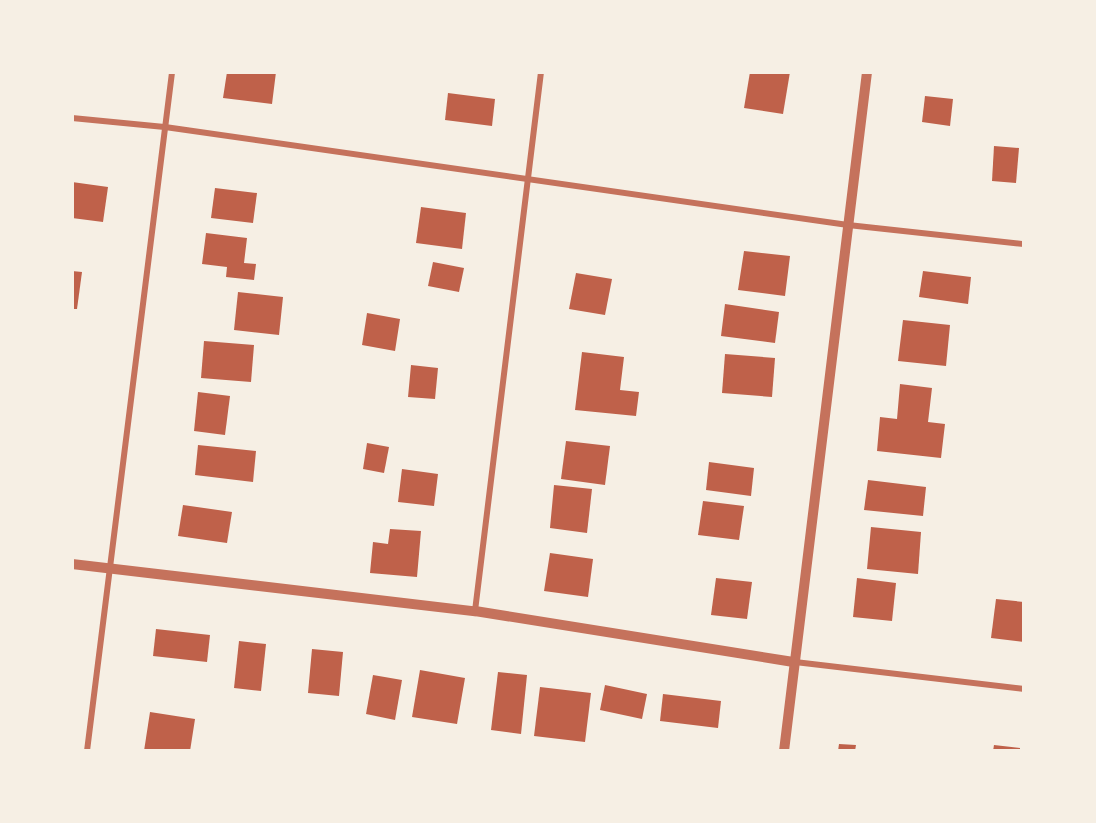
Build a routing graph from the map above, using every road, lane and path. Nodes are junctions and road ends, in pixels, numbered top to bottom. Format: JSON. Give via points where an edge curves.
{"nodes":[{"id":1,"x":172,"y":72,"type":"edge"},
{"id":2,"x":541,"y":72,"type":"edge"},
{"id":3,"x":867,"y":72,"type":"edge"},
{"id":4,"x":72,"y":118,"type":"edge"},
{"id":5,"x":165,"y":127,"type":"junction"},
{"id":6,"x":528,"y":177,"type":"junction"},
{"id":7,"x":848,"y":225,"type":"junction"},
{"id":8,"x":1024,"y":244,"type":"edge"},
{"id":9,"x":72,"y":564,"type":"edge"},
{"id":10,"x":112,"y":568,"type":"junction"},
{"id":11,"x":475,"y":611,"type":"junction"},
{"id":12,"x":795,"y":662,"type":"junction"},
{"id":13,"x":1024,"y":689,"type":"edge"},
{"id":14,"x":87,"y":751,"type":"edge"},
{"id":15,"x":784,"y":751,"type":"edge"}],
"edges":[{"from":1,"to":5,"type":"street"},
{"from":2,"to":6,"type":"street"},
{"from":3,"to":7,"type":"street"},
{"from":4,"to":5,"type":"street"},
{"from":5,"to":6,"type":"street"},
{"from":5,"to":10,"type":"street"},
{"from":6,"to":7,"type":"street"},
{"from":6,"to":11,"type":"street"},
{"from":7,"to":8,"type":"street"},
{"from":7,"to":12,"type":"street"},
{"from":9,"to":10,"type":"street"},
{"from":10,"to":11,"type":"street"},
{"from":10,"to":14,"type":"street"},
{"from":11,"to":12,"type":"street"},
{"from":12,"to":13,"type":"street"},
{"from":12,"to":15,"type":"street"}]}
